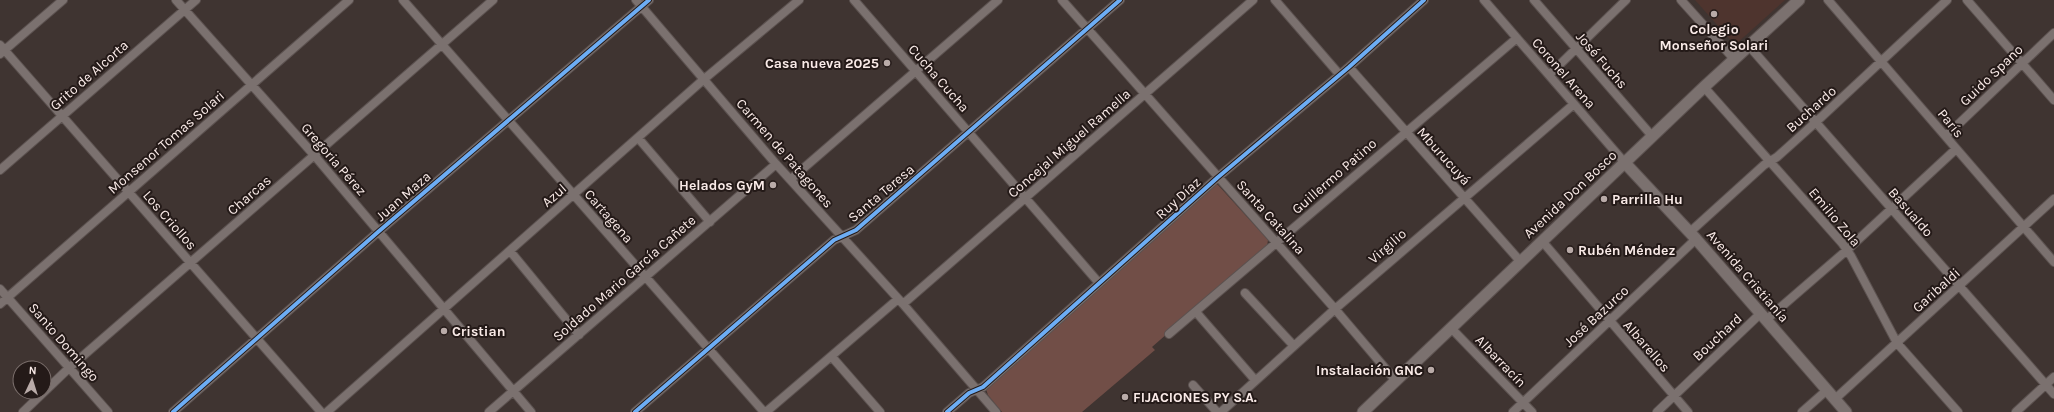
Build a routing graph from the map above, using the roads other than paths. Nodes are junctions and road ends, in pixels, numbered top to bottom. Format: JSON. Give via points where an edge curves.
{"nodes":[{"id":1,"x":62,"y":0,"type":"edge"},
{"id":2,"x":176,"y":0,"type":"edge"},
{"id":3,"x":196,"y":0,"type":"edge"},
{"id":4,"x":349,"y":0,"type":"edge"},
{"id":5,"x":403,"y":0,"type":"edge"},
{"id":6,"x":493,"y":0,"type":"edge"},
{"id":7,"x":649,"y":0,"type":"edge"},
{"id":8,"x":799,"y":0,"type":"edge"},
{"id":9,"x":854,"y":0,"type":"edge"},
{"id":10,"x":998,"y":0,"type":"edge"},
{"id":11,"x":1062,"y":0,"type":"edge"},
{"id":12,"x":1120,"y":0,"type":"edge"},
{"id":13,"x":1253,"y":0,"type":"edge"},
{"id":14,"x":1275,"y":0,"type":"edge"},
{"id":15,"x":1424,"y":0,"type":"edge"},
{"id":16,"x":1484,"y":0,"type":"edge"},
{"id":17,"x":1534,"y":0,"type":"edge"},
{"id":18,"x":1626,"y":0,"type":"edge"},
{"id":19,"x":1681,"y":0,"type":"edge"},
{"id":20,"x":1799,"y":0,"type":"edge"},
{"id":21,"x":1828,"y":0,"type":"edge"},
{"id":22,"x":1947,"y":0,"type":"edge"},
{"id":23,"x":1967,"y":0,"type":"edge"},
{"id":24,"x":639,"y":3,"type":"edge"},
{"id":25,"x":184,"y":10,"type":"junction"},
{"id":26,"x":1088,"y":28,"type":"junction"},
{"id":27,"x":2054,"y":33,"type":"edge"},
{"id":28,"x":1517,"y":38,"type":"junction"},
{"id":29,"x":442,"y":45,"type":"junction"},
{"id":30,"x":1749,"y":46,"type":"junction"},
{"id":31,"x":2,"y":50,"type":"edge"},
{"id":32,"x":1576,"y":50,"type":"junction"},
{"id":33,"x":1734,"y":60,"type":"junction"},
{"id":34,"x":1882,"y":61,"type":"junction"},
{"id":35,"x":2022,"y":64,"type":"junction"},
{"id":36,"x":1349,"y":67,"type":"junction"},
{"id":37,"x":915,"y":70,"type":"junction"},
{"id":38,"x":1339,"y":74,"type":"junction"},
{"id":39,"x":1550,"y":76,"type":"junction"},
{"id":40,"x":703,"y":80,"type":"junction"},
{"id":41,"x":252,"y":86,"type":"junction"},
{"id":42,"x":1704,"y":87,"type":"junction"},
{"id":43,"x":1144,"y":94,"type":"junction"},
{"id":44,"x":2054,"y":100,"type":"edge"},
{"id":45,"x":1574,"y":104,"type":"junction"},
{"id":46,"x":61,"y":115,"type":"junction"},
{"id":47,"x":509,"y":120,"type":"junction"},
{"id":48,"x":1816,"y":122,"type":"junction"},
{"id":49,"x":969,"y":132,"type":"junction"},
{"id":50,"x":1405,"y":132,"type":"junction"},
{"id":51,"x":1652,"y":136,"type":"junction"},
{"id":52,"x":1946,"y":136,"type":"junction"},
{"id":53,"x":639,"y":139,"type":"junction"},
{"id":54,"x":1956,"y":149,"type":"junction"},
{"id":55,"x":314,"y":155,"type":"junction"},
{"id":56,"x":1770,"y":161,"type":"junction"},
{"id":57,"x":1625,"y":163,"type":"junction"},
{"id":58,"x":776,"y":164,"type":"junction"},
{"id":59,"x":0,"y":170,"type":"edge"},
{"id":60,"x":1217,"y":178,"type":"junction"},
{"id":61,"x":791,"y":180,"type":"junction"},
{"id":62,"x":128,"y":191,"type":"junction"},
{"id":63,"x":574,"y":195,"type":"junction"},
{"id":64,"x":1464,"y":197,"type":"junction"},
{"id":65,"x":1026,"y":199,"type":"junction"},
{"id":66,"x":2054,"y":199,"type":"edge"},
{"id":67,"x":1891,"y":209,"type":"junction"},
{"id":68,"x":710,"y":222,"type":"junction"},
{"id":69,"x":2024,"y":228,"type":"junction"},
{"id":70,"x":378,"y":232,"type":"junction"},
{"id":71,"x":1693,"y":236,"type":"junction"},
{"id":72,"x":841,"y":237,"type":"junction"},
{"id":73,"x":1542,"y":241,"type":"junction"},
{"id":74,"x":1276,"y":242,"type":"junction"},
{"id":75,"x":1847,"y":250,"type":"junction"},
{"id":76,"x":510,"y":251,"type":"junction"},
{"id":77,"x":1520,"y":261,"type":"junction"},
{"id":78,"x":2054,"y":262,"type":"edge"},
{"id":79,"x":191,"y":264,"type":"junction"},
{"id":80,"x":645,"y":277,"type":"junction"},
{"id":81,"x":1099,"y":283,"type":"junction"},
{"id":82,"x":1959,"y":287,"type":"junction"},
{"id":83,"x":0,"y":289,"type":"edge"},
{"id":84,"x":1245,"y":293,"type":"dead end"},
{"id":85,"x":7,"y":297,"type":"junction"},
{"id":86,"x":900,"y":302,"type":"junction"},
{"id":87,"x":0,"y":304,"type":"edge"},
{"id":88,"x":1335,"y":309,"type":"junction"},
{"id":89,"x":445,"y":310,"type":"junction"},
{"id":90,"x":1196,"y":312,"type":"junction"},
{"id":91,"x":1764,"y":316,"type":"junction"},
{"id":92,"x":1609,"y":322,"type":"junction"},
{"id":93,"x":1451,"y":328,"type":"junction"},
{"id":94,"x":1169,"y":334,"type":"dead end"},
{"id":95,"x":579,"y":335,"type":"junction"},
{"id":96,"x":257,"y":339,"type":"junction"},
{"id":97,"x":1897,"y":343,"type":"junction"},
{"id":98,"x":1294,"y":346,"type":"junction"},
{"id":99,"x":707,"y":349,"type":"junction"},
{"id":100,"x":832,"y":357,"type":"junction"},
{"id":101,"x":69,"y":368,"type":"junction"},
{"id":102,"x":2054,"y":377,"type":"edge"},
{"id":103,"x":1255,"y":380,"type":"junction"},
{"id":104,"x":1396,"y":381,"type":"junction"},
{"id":105,"x":1193,"y":385,"type":"dead end"},
{"id":106,"x":2045,"y":385,"type":"junction"},
{"id":107,"x":977,"y":390,"type":"junction"},
{"id":108,"x":1827,"y":390,"type":"junction"},
{"id":109,"x":513,"y":391,"type":"junction"},
{"id":110,"x":2054,"y":394,"type":"edge"},
{"id":111,"x":1674,"y":396,"type":"junction"},
{"id":112,"x":1835,"y":399,"type":"junction"},
{"id":113,"x":1523,"y":403,"type":"junction"},
{"id":114,"x":24,"y":412,"type":"edge"},
{"id":115,"x":108,"y":412,"type":"edge"},
{"id":116,"x":173,"y":412,"type":"edge"},
{"id":117,"x":321,"y":412,"type":"edge"},
{"id":118,"x":327,"y":412,"type":"edge"},
{"id":119,"x":489,"y":412,"type":"edge"},
{"id":120,"x":531,"y":412,"type":"edge"},
{"id":121,"x":635,"y":412,"type":"edge"},
{"id":122,"x":765,"y":412,"type":"edge"},
{"id":123,"x":880,"y":412,"type":"edge"},
{"id":124,"x":947,"y":412,"type":"edge"},
{"id":125,"x":996,"y":412,"type":"edge"},
{"id":126,"x":1217,"y":412,"type":"edge"},
{"id":127,"x":1221,"y":412,"type":"edge"},
{"id":128,"x":1363,"y":412,"type":"edge"},
{"id":129,"x":1513,"y":412,"type":"edge"},
{"id":130,"x":1532,"y":412,"type":"edge"},
{"id":131,"x":1657,"y":412,"type":"edge"},
{"id":132,"x":1688,"y":412,"type":"edge"},
{"id":133,"x":1802,"y":412,"type":"edge"},
{"id":134,"x":1846,"y":412,"type":"edge"},
{"id":135,"x":1958,"y":412,"type":"edge"},
{"id":136,"x":2016,"y":412,"type":"edge"}],
"edges":[{"from":1,"to":31,"type":"street"},
{"from":2,"to":25,"type":"street","name":"Gregoria Pérez"},
{"from":3,"to":25,"type":"street","name":"Grito de Alcorta"},
{"from":4,"to":41,"type":"street","name":"Monsenor Tomas Solari"},
{"from":5,"to":29,"type":"street","name":"Cartagena"},
{"from":6,"to":29,"type":"street","name":"Charcas"},
{"from":7,"to":24,"type":"street","name":"Juan Maza"},
{"from":8,"to":40,"type":"street","name":"Azul"},
{"from":9,"to":37,"type":"street","name":"Cucha Cucha"},
{"from":10,"to":37,"type":"street"},
{"from":11,"to":26,"type":"street","name":"Santa Catalina"},
{"from":12,"to":26,"type":"street","name":"Santa Teresa"},
{"from":13,"to":43,"type":"street","name":"Concejal Miguel Ramella"},
{"from":14,"to":38,"type":"street"},
{"from":15,"to":36,"type":"street","name":"Ruy Díaz"},
{"from":16,"to":28,"type":"street","name":"Coronel Arena"},
{"from":17,"to":32,"type":"street","name":"José Fuchs"},
{"from":18,"to":32,"type":"street"},
{"from":19,"to":33,"type":"street"},
{"from":20,"to":30,"type":"main road","name":"Avenida Don Bosco"},
{"from":21,"to":34,"type":"street","name":"París"},
{"from":22,"to":34,"type":"street","name":"Buchardo"},
{"from":23,"to":35,"type":"street"},
{"from":24,"to":40,"type":"street","name":"Carmen de Patagones"},
{"from":24,"to":47,"type":"street","name":"Juan Maza"},
{"from":25,"to":41,"type":"street","name":"Gregoria Pérez"},
{"from":25,"to":46,"type":"street","name":"Grito de Alcorta"},
{"from":26,"to":43,"type":"street","name":"Santa Catalina"},
{"from":26,"to":49,"type":"street","name":"Santa Teresa"},
{"from":27,"to":35,"type":"street","name":"Guido Spano"},
{"from":28,"to":39,"type":"street","name":"Coronel Arena"},
{"from":28,"to":50,"type":"street","name":"Guillermo Patino"},
{"from":29,"to":47,"type":"street","name":"Cartagena"},
{"from":29,"to":55,"type":"street","name":"Charcas"},
{"from":30,"to":33,"type":"main road","name":"Avenida Don Bosco"},
{"from":30,"to":48,"type":"street","name":"Basualdo"},
{"from":31,"to":46,"type":"street","name":"Los Criollos"},
{"from":32,"to":39,"type":"street"},
{"from":32,"to":51,"type":"street","name":"José Fuchs"},
{"from":33,"to":42,"type":"main road","name":"Avenida Don Bosco"},
{"from":34,"to":48,"type":"street","name":"Buchardo"},
{"from":34,"to":52,"type":"street","name":"París"},
{"from":35,"to":44,"type":"street"},
{"from":35,"to":52,"type":"street","name":"Guido Spano"},
{"from":36,"to":38,"type":"street","name":"Ruy Díaz"},
{"from":36,"to":50,"type":"street","name":"Mburucuyá"},
{"from":37,"to":49,"type":"street","name":"Cucha Cucha"},
{"from":37,"to":61,"type":"street"},
{"from":38,"to":60,"type":"street","name":"Ruy Díaz"},
{"from":39,"to":45,"type":"street","name":"Coronel Arena"},
{"from":40,"to":53,"type":"street","name":"Azul"},
{"from":40,"to":58,"type":"street","name":"Carmen de Patagones"},
{"from":41,"to":55,"type":"street","name":"Gregoria Pérez"},
{"from":41,"to":62,"type":"street","name":"Monsenor Tomas Solari"},
{"from":42,"to":51,"type":"main road","name":"Avenida Don Bosco"},
{"from":42,"to":56,"type":"street","name":"Emilio Zola"},
{"from":43,"to":60,"type":"street","name":"Santa Catalina"},
{"from":43,"to":65,"type":"street","name":"Concejal Miguel Ramella"},
{"from":45,"to":57,"type":"street","name":"Coronel Arena"},
{"from":45,"to":64,"type":"street","name":"Virgilio"},
{"from":46,"to":59,"type":"street","name":"Grito de Alcorta"},
{"from":46,"to":62,"type":"street","name":"Los Criollos"},
{"from":47,"to":63,"type":"street","name":"Cartagena"},
{"from":47,"to":70,"type":"street","name":"Juan Maza"},
{"from":48,"to":56,"type":"street","name":"Buchardo"},
{"from":48,"to":67,"type":"street","name":"Basualdo"},
{"from":49,"to":65,"type":"street","name":"Cucha Cucha"},
{"from":49,"to":72,"type":"street","name":"Santa Teresa","via":[[856,230]]},
{"from":50,"to":64,"type":"street","name":"Mburucuyá"},
{"from":50,"to":74,"type":"street","name":"Guillermo Patino"},
{"from":51,"to":57,"type":"main road","name":"Avenida Don Bosco"},
{"from":52,"to":54,"type":"street","name":"París"},
{"from":53,"to":63,"type":"street","name":"Azul"},
{"from":53,"to":68,"type":"street"},
{"from":54,"to":67,"type":"street"},
{"from":54,"to":69,"type":"street","name":"París"},
{"from":55,"to":70,"type":"street","name":"Gregoria Pérez"},
{"from":55,"to":79,"type":"street","name":"Charcas"},
{"from":56,"to":71,"type":"street","name":"Buchardo"},
{"from":56,"to":75,"type":"street","name":"Emilio Zola"},
{"from":57,"to":71,"type":"main road","name":"Avenida Cristianía"},
{"from":57,"to":73,"type":"main road","name":"Avenida Don Bosco"},
{"from":58,"to":61,"type":"street","name":"Carmen de Patagones"},
{"from":58,"to":68,"type":"street","name":"Soldado Mario García Cañete"},
{"from":60,"to":74,"type":"street","name":"Santa Catalina"},
{"from":60,"to":81,"type":"street","name":"Ruy Díaz"},
{"from":61,"to":72,"type":"street","name":"Carmen de Patagones"},
{"from":62,"to":79,"type":"street","name":"Los Criollos"},
{"from":62,"to":85,"type":"street","name":"Monsenor Tomas Solari"},
{"from":63,"to":76,"type":"street","name":"Azul"},
{"from":63,"to":80,"type":"street","name":"Cartagena"},
{"from":64,"to":77,"type":"street","name":"Mburucuyá"},
{"from":64,"to":88,"type":"street","name":"Virgilio"},
{"from":65,"to":81,"type":"street","name":"Cucha Cucha"},
{"from":65,"to":86,"type":"street","name":"Concejal Miguel Ramella"},
{"from":66,"to":69,"type":"street","name":"Garibaldi"},
{"from":67,"to":75,"type":"street"},
{"from":67,"to":82,"type":"street","name":"Basualdo"},
{"from":68,"to":80,"type":"street","name":"Soldado Mario García Cañete"},
{"from":69,"to":78,"type":"street","name":"París"},
{"from":69,"to":82,"type":"street","name":"Garibaldi"},
{"from":70,"to":89,"type":"street","name":"Gregoria Pérez"},
{"from":70,"to":96,"type":"street","name":"Juan Maza"},
{"from":71,"to":91,"type":"main road","name":"Avenida Cristianía"},
{"from":71,"to":92,"type":"street","name":"José Bazurco"},
{"from":72,"to":86,"type":"street","name":"Carmen de Patagones"},
{"from":72,"to":99,"type":"street","name":"Santa Teresa","via":[[834,240]]},
{"from":73,"to":77,"type":"main road","name":"Avenida Don Bosco"},
{"from":73,"to":92,"type":"street","name":"Albarellos"},
{"from":74,"to":88,"type":"street","name":"Santa Catalina"},
{"from":74,"to":90,"type":"street","name":"Guillermo Patino"},
{"from":75,"to":91,"type":"street"},
{"from":75,"to":97,"type":"street","name":"Emilio Zola"},
{"from":76,"to":89,"type":"street","name":"Azul"},
{"from":76,"to":95,"type":"street"},
{"from":77,"to":93,"type":"main road","name":"Avenida Don Bosco"},
{"from":79,"to":96,"type":"street","name":"Los Criollos"},
{"from":79,"to":101,"type":"street","name":"Charcas"},
{"from":80,"to":95,"type":"street","name":"Soldado Mario García Cañete"},
{"from":80,"to":99,"type":"street","name":"Cartagena"},
{"from":81,"to":107,"type":"street","name":"Ruy Díaz"},
{"from":82,"to":97,"type":"street","name":"Garibaldi"},
{"from":82,"to":106,"type":"street","name":"Basualdo"},
{"from":83,"to":85,"type":"street","name":"Santo Domingo"},
{"from":84,"to":98,"type":"street"},
{"from":85,"to":87,"type":"street","name":"Monsenor Tomas Solari"},
{"from":85,"to":101,"type":"street","name":"Santo Domingo"},
{"from":86,"to":100,"type":"street","name":"Concejal Miguel Ramella"},
{"from":86,"to":107,"type":"street","name":"Carmen de Patagones"},
{"from":88,"to":98,"type":"street","name":"Virgilio"},
{"from":88,"to":104,"type":"street","name":"Santa Catalina"},
{"from":89,"to":109,"type":"street","name":"Gregoria Pérez"},
{"from":89,"to":118,"type":"street","name":"Azul"},
{"from":90,"to":94,"type":"street","name":"Guillermo Patino"},
{"from":90,"to":103,"type":"street"},
{"from":91,"to":108,"type":"main road","name":"Avenida Cristianía"},
{"from":91,"to":111,"type":"street","name":"Bouchard"},
{"from":92,"to":111,"type":"street","name":"Albarellos"},
{"from":92,"to":113,"type":"street","name":"José Bazurco"},
{"from":93,"to":104,"type":"main road","name":"Avenida Don Bosco"},
{"from":93,"to":113,"type":"street","name":"Albarracín"},
{"from":95,"to":109,"type":"street","name":"Soldado Mario García Cañete"},
{"from":96,"to":116,"type":"street","name":"Juan Maza"},
{"from":96,"to":117,"type":"street","name":"Los Criollos"},
{"from":97,"to":112,"type":"street","name":"Garibaldi"},
{"from":97,"to":135,"type":"street","name":"Emilio Zola"},
{"from":98,"to":103,"type":"street","name":"Virgilio"},
{"from":99,"to":121,"type":"street","name":"Santa Teresa"},
{"from":99,"to":122,"type":"street","name":"Cartagena"},
{"from":100,"to":122,"type":"street","name":"Concejal Miguel Ramella"},
{"from":100,"to":123,"type":"street"},
{"from":101,"to":114,"type":"street","name":"Charcas"},
{"from":101,"to":115,"type":"street","name":"Santo Domingo"},
{"from":102,"to":106,"type":"street"},
{"from":103,"to":127,"type":"street","name":"Virgilio"},
{"from":104,"to":128,"type":"main road","name":"Avenida Don Bosco"},
{"from":105,"to":126,"type":"street"},
{"from":106,"to":110,"type":"street","name":"Basualdo"},
{"from":106,"to":136,"type":"street"},
{"from":107,"to":124,"type":"street","name":"Ruy Díaz","via":[[969,393]]},
{"from":107,"to":125,"type":"street","name":"Carmen de Patagones"},
{"from":108,"to":112,"type":"main road","name":"Avenida Cristianía"},
{"from":108,"to":133,"type":"street"},
{"from":109,"to":119,"type":"street","name":"Soldado Mario García Cañete"},
{"from":109,"to":120,"type":"street","name":"Gregoria Pérez"},
{"from":111,"to":131,"type":"street","name":"Bouchard"},
{"from":111,"to":132,"type":"street","name":"Albarellos"},
{"from":112,"to":134,"type":"main road","name":"Avenida Cristianía"},
{"from":113,"to":129,"type":"street","name":"José Bazurco"},
{"from":113,"to":130,"type":"street","name":"Albarracín"}]}
